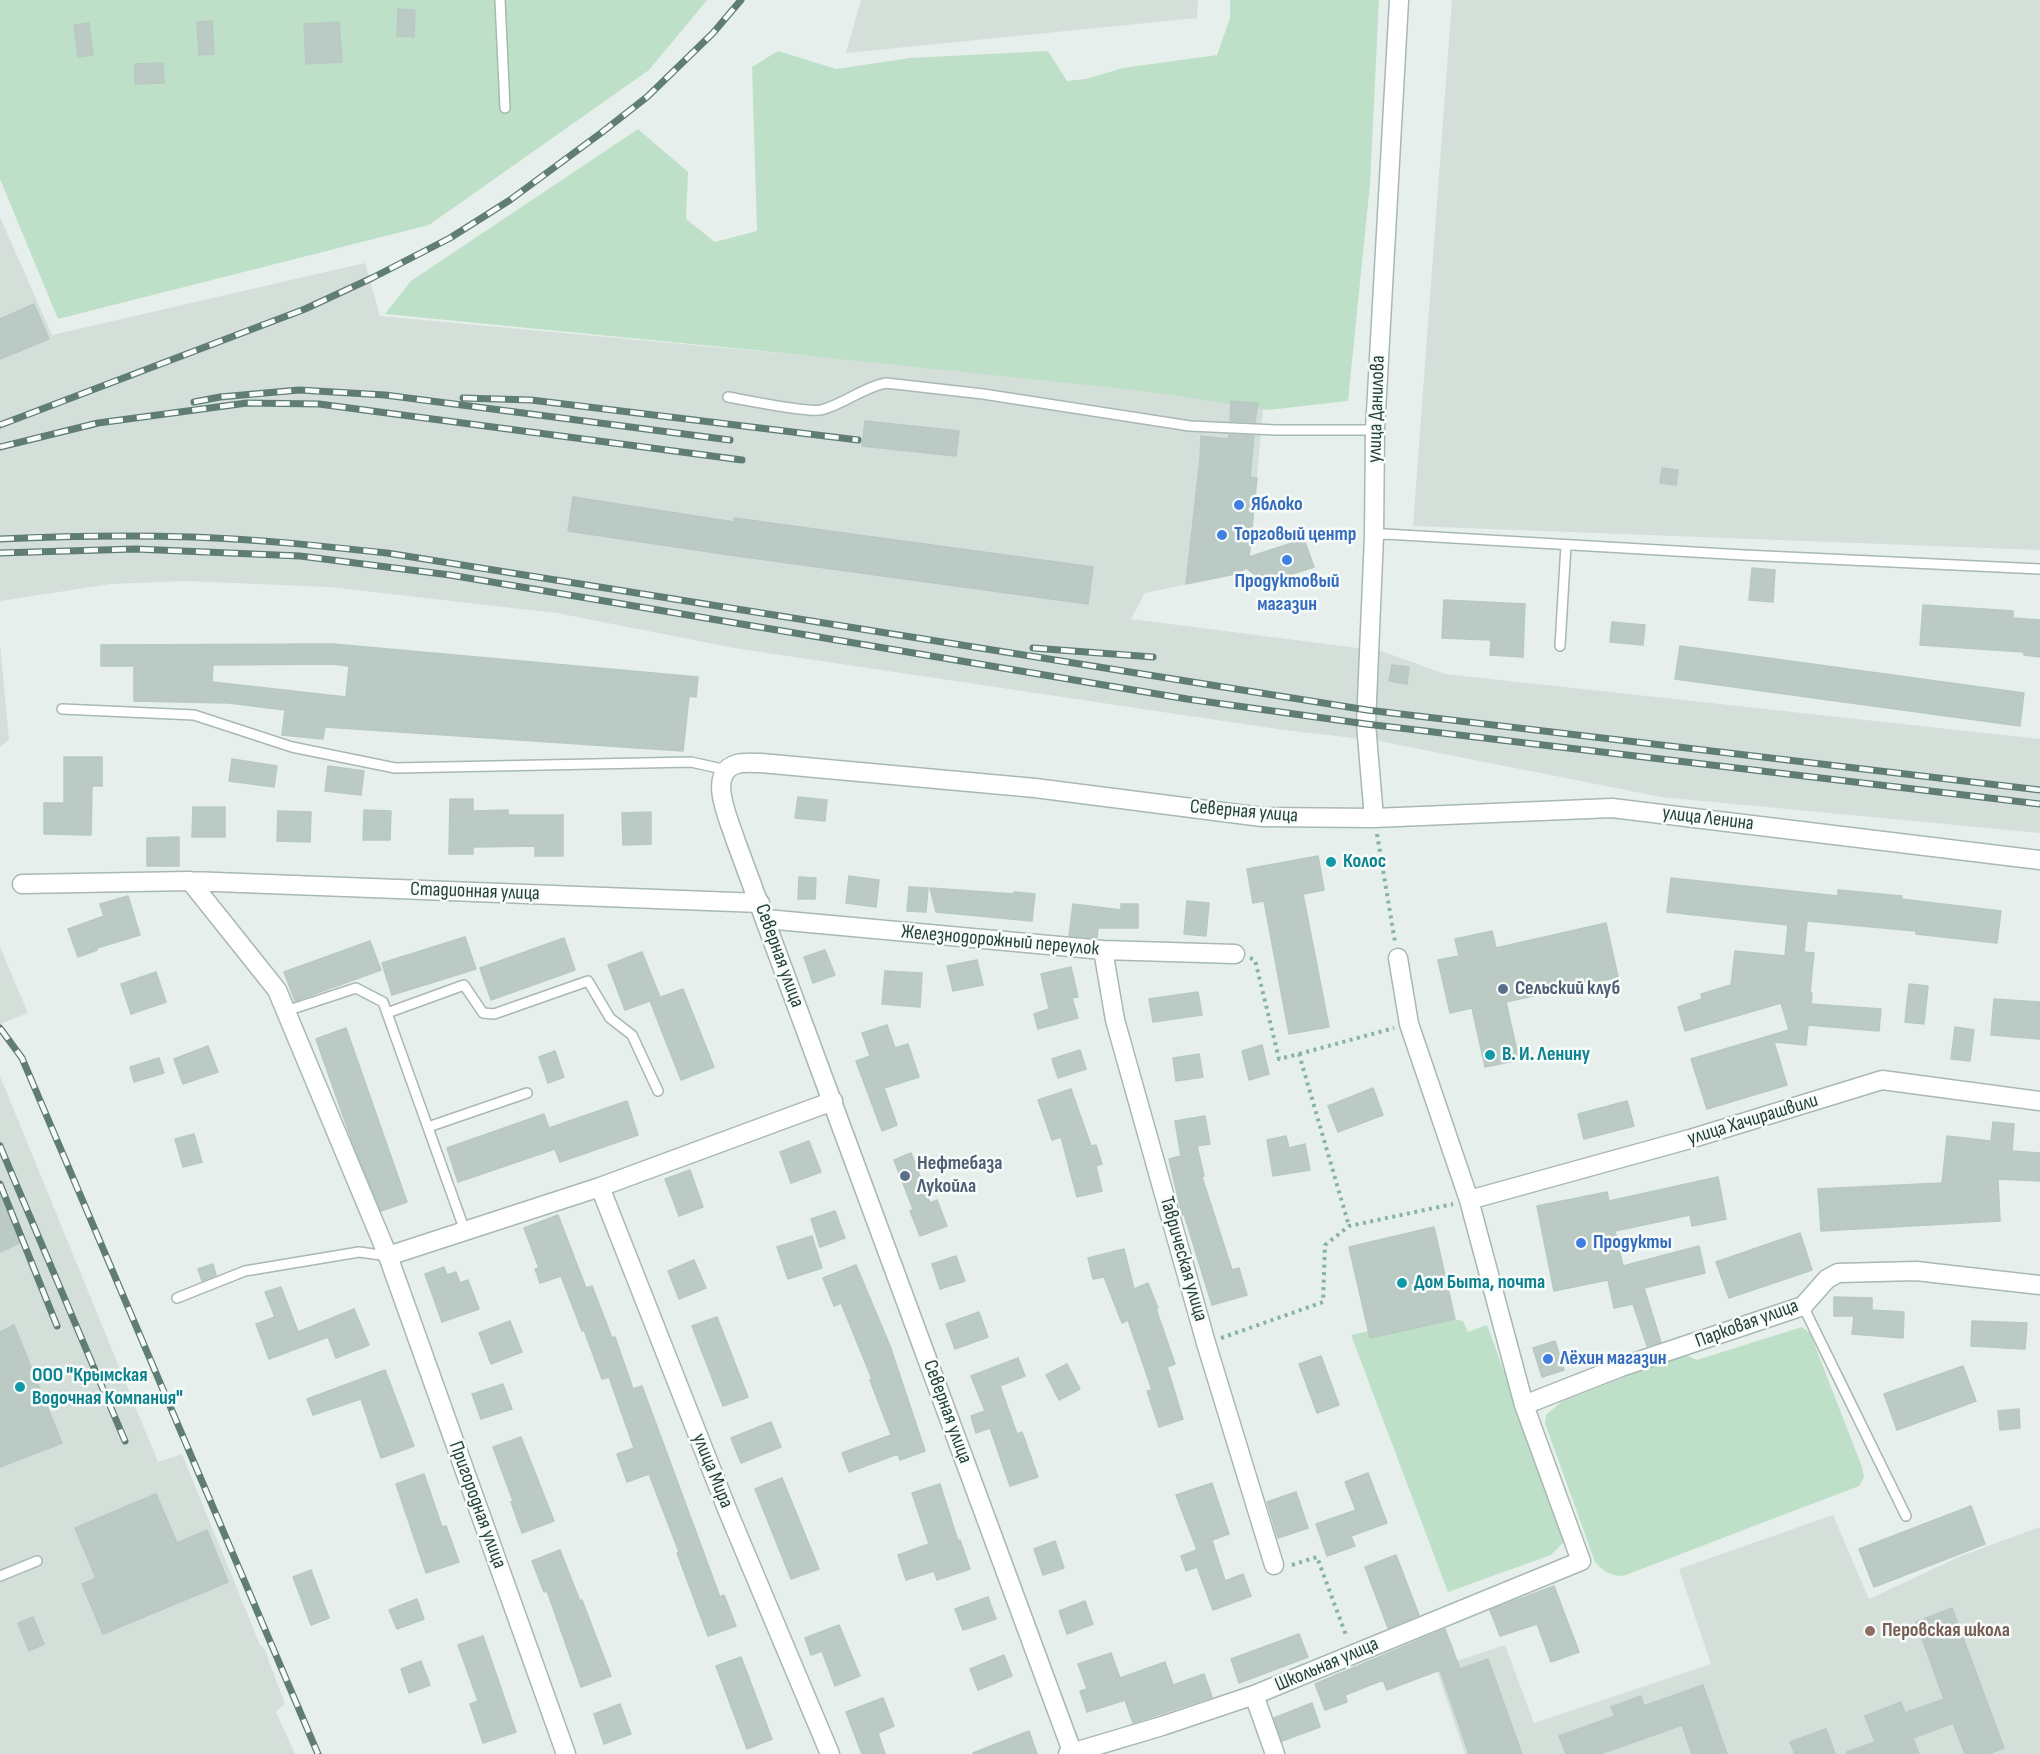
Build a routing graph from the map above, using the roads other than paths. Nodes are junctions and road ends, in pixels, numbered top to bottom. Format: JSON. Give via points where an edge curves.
{"nodes":[{"id":1,"x":500,"y":0,"type":"edge"},
{"id":2,"x":1399,"y":0,"type":"edge"},
{"id":3,"x":505,"y":108,"type":"dead end"},
{"id":4,"x":728,"y":397,"type":"dead end"},
{"id":5,"x":1375,"y":430,"type":"junction"},
{"id":6,"x":1374,"y":536,"type":"junction"},
{"id":7,"x":1566,"y":545,"type":"junction"},
{"id":8,"x":2040,"y":569,"type":"edge"},
{"id":9,"x":1560,"y":646,"type":"dead end"},
{"id":10,"x":62,"y":709,"type":"dead end"},
{"id":11,"x":726,"y":770,"type":"junction"},
{"id":12,"x":1374,"y":818,"type":"junction"},
{"id":13,"x":2040,"y":860,"type":"edge"},
{"id":14,"x":190,"y":881,"type":"junction"},
{"id":15,"x":22,"y":884,"type":"dead end"},
{"id":16,"x":763,"y":911,"type":"junction"},
{"id":17,"x":1103,"y":950,"type":"junction"},
{"id":18,"x":1235,"y":954,"type":"road end"},
{"id":19,"x":1398,"y":958,"type":"road end"},
{"id":20,"x":286,"y":1011,"type":"junction"},
{"id":21,"x":387,"y":1013,"type":"junction"},
{"id":22,"x":658,"y":1091,"type":"dead end"},
{"id":23,"x":527,"y":1093,"type":"dead end"},
{"id":24,"x":833,"y":1101,"type":"junction"},
{"id":25,"x":2040,"y":1101,"type":"edge"},
{"id":26,"x":428,"y":1127,"type":"junction"},
{"id":27,"x":600,"y":1187,"type":"junction"},
{"id":28,"x":1469,"y":1200,"type":"junction"},
{"id":29,"x":465,"y":1231,"type":"junction"},
{"id":30,"x":388,"y":1256,"type":"junction"},
{"id":31,"x":2040,"y":1285,"type":"edge"},
{"id":32,"x":177,"y":1298,"type":"dead end"},
{"id":33,"x":1803,"y":1306,"type":"junction"},
{"id":34,"x":1524,"y":1405,"type":"junction"},
{"id":35,"x":1906,"y":1516,"type":"dead end"},
{"id":36,"x":37,"y":1561,"type":"dead end"},
{"id":37,"x":1274,"y":1565,"type":"road end"},
{"id":38,"x":0,"y":1576,"type":"edge"},
{"id":39,"x":1254,"y":1695,"type":"junction"},
{"id":40,"x":1071,"y":1753,"type":"edge"},
{"id":41,"x":566,"y":1754,"type":"edge"},
{"id":42,"x":830,"y":1754,"type":"edge"},
{"id":43,"x":1275,"y":1754,"type":"edge"}],
"edges":[{"from":1,"to":3,"type":"lane"},
{"from":2,"to":5,"type":"street","name":"улица Данилова"},
{"from":4,"to":5,"type":"lane","via":[[819,411],[886,383],[1190,426]]},
{"from":5,"to":6,"type":"street","name":"улица Данилова"},
{"from":6,"to":7,"type":"lane"},
{"from":6,"to":12,"type":"street","name":"улица Данилова","via":[[1366,724]]},
{"from":7,"to":8,"type":"lane"},
{"from":7,"to":9,"type":"lane"},
{"from":10,"to":11,"type":"lane","via":[[194,715],[292,747],[395,768],[692,762]]},
{"from":11,"to":12,"type":"street","name":"Северная улица","via":[[737,764],[761,763],[1035,788],[1262,817]]},
{"from":11,"to":16,"type":"street","name":"Северная улица","via":[[721,792]]},
{"from":12,"to":13,"type":"street","name":"улица Ленина","via":[[1612,808]]},
{"from":14,"to":15,"type":"street","name":"Стадионная улица"},
{"from":14,"to":16,"type":"street","name":"Стадионная улица"},
{"from":14,"to":20,"type":"street","via":[[277,990]]},
{"from":16,"to":17,"type":"street","name":"Железнодорожный переулок"},
{"from":16,"to":24,"type":"street","name":"Северная улица"},
{"from":17,"to":18,"type":"street","name":"Железнодорожный переулок"},
{"from":17,"to":37,"type":"street","name":"Таврическая улица","via":[[1115,1020],[1206,1343]]},
{"from":19,"to":28,"type":"street","via":[[1409,1024]]},
{"from":20,"to":21,"type":"lane","via":[[356,988],[383,1002]]},
{"from":20,"to":30,"type":"street"},
{"from":21,"to":22,"type":"lane","via":[[464,986],[483,1013],[494,1014],[588,981],[610,1018],[632,1035]]},
{"from":21,"to":26,"type":"lane"},
{"from":23,"to":26,"type":"lane"},
{"from":24,"to":27,"type":"street"},
{"from":24,"to":40,"type":"street","name":"Северная улица"},
{"from":25,"to":28,"type":"street","name":"улица Хачирашвили","via":[[1881,1080],[1690,1139]]},
{"from":26,"to":29,"type":"lane"},
{"from":27,"to":29,"type":"street"},
{"from":27,"to":42,"type":"street","name":"улица Мира","via":[[729,1514]]},
{"from":28,"to":34,"type":"street"},
{"from":29,"to":30,"type":"street"},
{"from":30,"to":32,"type":"lane","via":[[358,1252],[244,1271]]},
{"from":30,"to":41,"type":"street","name":"Пригородная улица"},
{"from":31,"to":33,"type":"street","name":"Парковая улица","via":[[1916,1271],[1838,1273],[1827,1278]]},
{"from":33,"to":34,"type":"street","name":"Парковая улица","via":[[1621,1367]]},
{"from":33,"to":35,"type":"lane"},
{"from":34,"to":39,"type":"street","name":"Школьная улица","via":[[1581,1561]]},
{"from":36,"to":38,"type":"lane"},
{"from":39,"to":40,"type":"street","name":"Школьная улица"},
{"from":39,"to":43,"type":"street"}]}
